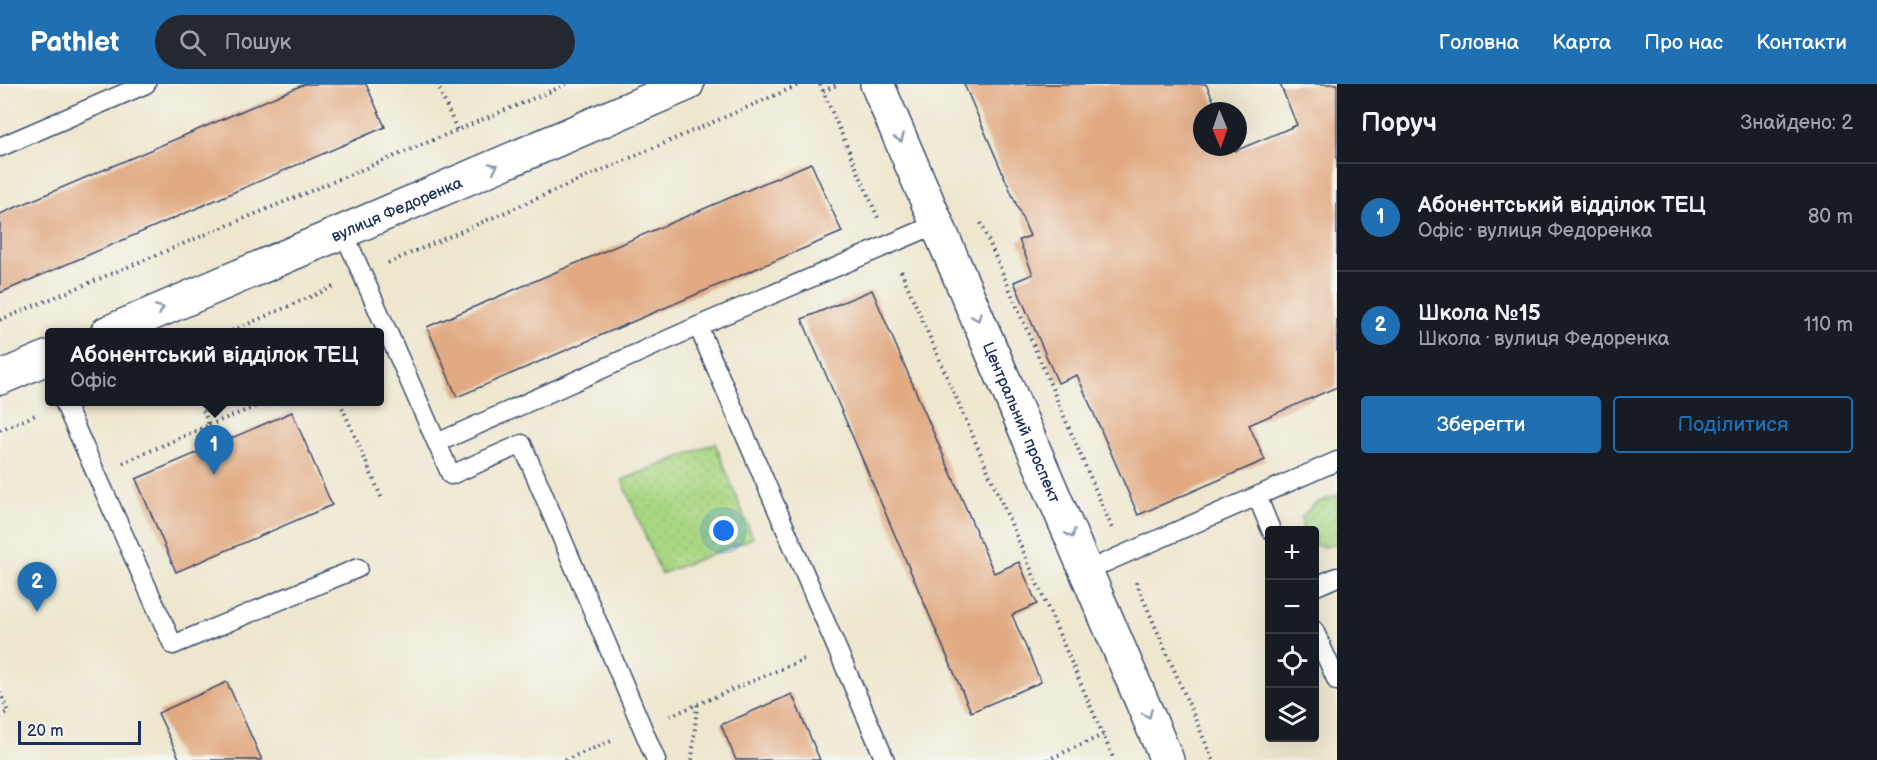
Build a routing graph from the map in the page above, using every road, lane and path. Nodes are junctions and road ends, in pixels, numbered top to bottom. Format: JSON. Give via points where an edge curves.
{"nodes":[{"id":1,"x":146,"y":84,"type":"edge"},
{"id":2,"x":437,"y":84,"type":"edge"},
{"id":3,"x":568,"y":84,"type":"edge"},
{"id":4,"x":687,"y":84,"type":"edge"},
{"id":5,"x":801,"y":84,"type":"edge"},
{"id":6,"x":820,"y":84,"type":"edge"},
{"id":7,"x":840,"y":84,"type":"edge"},
{"id":8,"x":877,"y":84,"type":"edge"},
{"id":9,"x":823,"y":91,"type":"junction"},
{"id":10,"x":457,"y":130,"type":"junction"},
{"id":11,"x":0,"y":147,"type":"edge"},
{"id":12,"x":978,"y":215,"type":"dead end"},
{"id":13,"x":937,"y":224,"type":"junction"},
{"id":14,"x":344,"y":231,"type":"junction"},
{"id":15,"x":890,"y":245,"type":"junction"},
{"id":16,"x":362,"y":274,"type":"junction"},
{"id":17,"x":0,"y":320,"type":"edge"},
{"id":18,"x":698,"y":326,"type":"junction"},
{"id":19,"x":119,"y":328,"type":"edge"},
{"id":20,"x":238,"y":328,"type":"edge"},
{"id":21,"x":45,"y":362,"type":"edge"},
{"id":22,"x":0,"y":378,"type":"edge"},
{"id":23,"x":55,"y":406,"type":"edge"},
{"id":24,"x":66,"y":406,"type":"edge"},
{"id":25,"x":202,"y":406,"type":"edge"},
{"id":26,"x":257,"y":406,"type":"edge"},
{"id":27,"x":342,"y":406,"type":"edge"},
{"id":28,"x":209,"y":425,"type":"junction"},
{"id":29,"x":0,"y":430,"type":"edge"},
{"id":30,"x":436,"y":443,"type":"junction"},
{"id":31,"x":1337,"y":461,"type":"edge"},
{"id":32,"x":96,"y":475,"type":"junction"},
{"id":33,"x":1257,"y":496,"type":"junction"},
{"id":34,"x":381,"y":499,"type":"dead end"},
{"id":35,"x":1269,"y":526,"type":"edge"},
{"id":36,"x":1124,"y":555,"type":"junction"},
{"id":37,"x":358,"y":568,"type":"dead end"},
{"id":38,"x":1086,"y":571,"type":"junction"},
{"id":39,"x":1337,"y":577,"type":"edge"},
{"id":40,"x":1319,"y":585,"type":"edge"},
{"id":41,"x":1316,"y":634,"type":"edge"},
{"id":42,"x":836,"y":646,"type":"junction"},
{"id":43,"x":1337,"y":681,"type":"edge"},
{"id":44,"x":0,"y":692,"type":"edge"},
{"id":45,"x":697,"y":705,"type":"junction"},
{"id":46,"x":0,"y":716,"type":"edge"},
{"id":47,"x":642,"y":728,"type":"junction"},
{"id":48,"x":1103,"y":735,"type":"junction"},
{"id":49,"x":565,"y":760,"type":"edge"},
{"id":50,"x":656,"y":760,"type":"edge"},
{"id":51,"x":692,"y":760,"type":"edge"},
{"id":52,"x":885,"y":760,"type":"edge"},
{"id":53,"x":1047,"y":760,"type":"edge"},
{"id":54,"x":1114,"y":760,"type":"edge"},
{"id":55,"x":1167,"y":760,"type":"edge"},
{"id":56,"x":1213,"y":760,"type":"edge"}],
"edges":[{"from":1,"to":11,"type":"lane"},
{"from":2,"to":10,"type":"path"},
{"from":3,"to":10,"type":"path"},
{"from":14,"to":4,"type":"street","name":"вулиця Федоренка","one_way":true},
{"from":5,"to":16,"type":"path"},
{"from":6,"to":9,"type":"path"},
{"from":7,"to":9,"type":"path"},
{"from":8,"to":13,"type":"street","name":"Центральний проспект","one_way":true},
{"from":9,"to":15,"type":"path"},
{"from":10,"to":17,"type":"path"},
{"from":12,"to":36,"type":"path"},
{"from":13,"to":15,"type":"lane"},
{"from":13,"to":38,"type":"street","name":"Центральний проспект","one_way":true},
{"from":14,"to":16,"type":"lane"},
{"from":19,"to":14,"type":"street","name":"вулиця Федоренка","one_way":true},
{"from":15,"to":18,"type":"lane"},
{"from":15,"to":48,"type":"path"},
{"from":16,"to":20,"type":"path"},
{"from":16,"to":30,"type":"lane"},
{"from":18,"to":30,"type":"lane"},
{"from":18,"to":42,"type":"lane"},
{"from":21,"to":22,"type":"street"},
{"from":23,"to":29,"type":"path"},
{"from":24,"to":32,"type":"lane"},
{"from":25,"to":28,"type":"path"},
{"from":26,"to":28,"type":"path"},
{"from":27,"to":34,"type":"path"},
{"from":28,"to":32,"type":"path"},
{"from":30,"to":47,"type":"lane","via":[[451,475],[522,444]]},
{"from":31,"to":33,"type":"lane"},
{"from":32,"to":37,"type":"lane","via":[[173,645]]},
{"from":33,"to":35,"type":"lane"},
{"from":33,"to":36,"type":"lane"},
{"from":36,"to":38,"type":"lane"},
{"from":36,"to":56,"type":"path"},
{"from":38,"to":55,"type":"street","name":"Центральний проспект","one_way":true},
{"from":39,"to":40,"type":"lane"},
{"from":41,"to":43,"type":"lane"},
{"from":42,"to":45,"type":"path"},
{"from":42,"to":52,"type":"lane"},
{"from":44,"to":46,"type":"path","via":[[8,712]]},
{"from":45,"to":47,"type":"path"},
{"from":45,"to":51,"type":"path"},
{"from":47,"to":49,"type":"path"},
{"from":47,"to":50,"type":"lane"},
{"from":48,"to":53,"type":"path"},
{"from":48,"to":54,"type":"path"}]}
